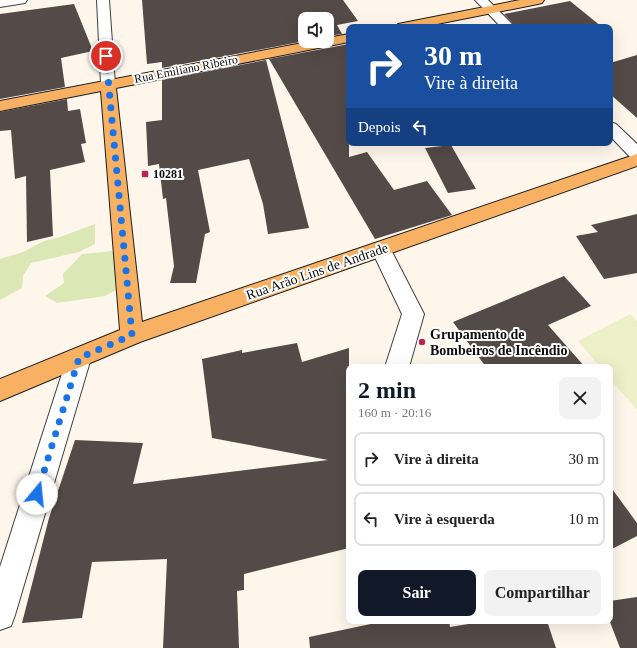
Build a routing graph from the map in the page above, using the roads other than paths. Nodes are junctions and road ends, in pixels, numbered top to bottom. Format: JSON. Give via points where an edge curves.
{"nodes":[{"id":1,"x":21,"y":0,"type":"edge"},
{"id":2,"x":103,"y":0,"type":"edge"},
{"id":3,"x":481,"y":0,"type":"edge"},
{"id":4,"x":538,"y":0,"type":"edge"},
{"id":5,"x":0,"y":3,"type":"edge"},
{"id":6,"x":491,"y":10,"type":"junction"},
{"id":7,"x":419,"y":24,"type":"edge"},
{"id":8,"x":505,"y":24,"type":"edge"},
{"id":9,"x":346,"y":39,"type":"edge"},
{"id":10,"x":108,"y":84,"type":"junction"},
{"id":11,"x":0,"y":106,"type":"edge"},
{"id":12,"x":613,"y":130,"type":"edge"},
{"id":13,"x":637,"y":154,"type":"edge"},
{"id":14,"x":637,"y":160,"type":"edge"},
{"id":15,"x":381,"y":248,"type":"junction"},
{"id":16,"x":132,"y":335,"type":"junction"},
{"id":17,"x":79,"y":358,"type":"junction"},
{"id":18,"x":398,"y":364,"type":"edge"},
{"id":19,"x":0,"y":390,"type":"edge"},
{"id":20,"x":0,"y":616,"type":"edge"}],
"edges":[{"from":1,"to":5,"type":"street"},
{"from":2,"to":10,"type":"street"},
{"from":3,"to":6,"type":"street"},
{"from":4,"to":6,"type":"main road"},
{"from":6,"to":7,"type":"main road"},
{"from":6,"to":8,"type":"street"},
{"from":9,"to":10,"type":"main road","name":"Rua Emiliano Ribeiro"},
{"from":10,"to":11,"type":"main road","name":"Rua Emiliano Ribeiro"},
{"from":10,"to":16,"type":"main road"},
{"from":12,"to":13,"type":"street"},
{"from":14,"to":15,"type":"main road","name":"Rua Arão Lins de Andrade"},
{"from":15,"to":16,"type":"main road","name":"Rua Arão Lins de Andrade"},
{"from":15,"to":18,"type":"street","via":[[413,314]]},
{"from":16,"to":17,"type":"main road","name":"Rua Arão Lins de Andrade"},
{"from":17,"to":19,"type":"main road","name":"Rua Arão Lins de Andrade"},
{"from":17,"to":20,"type":"street"}]}
